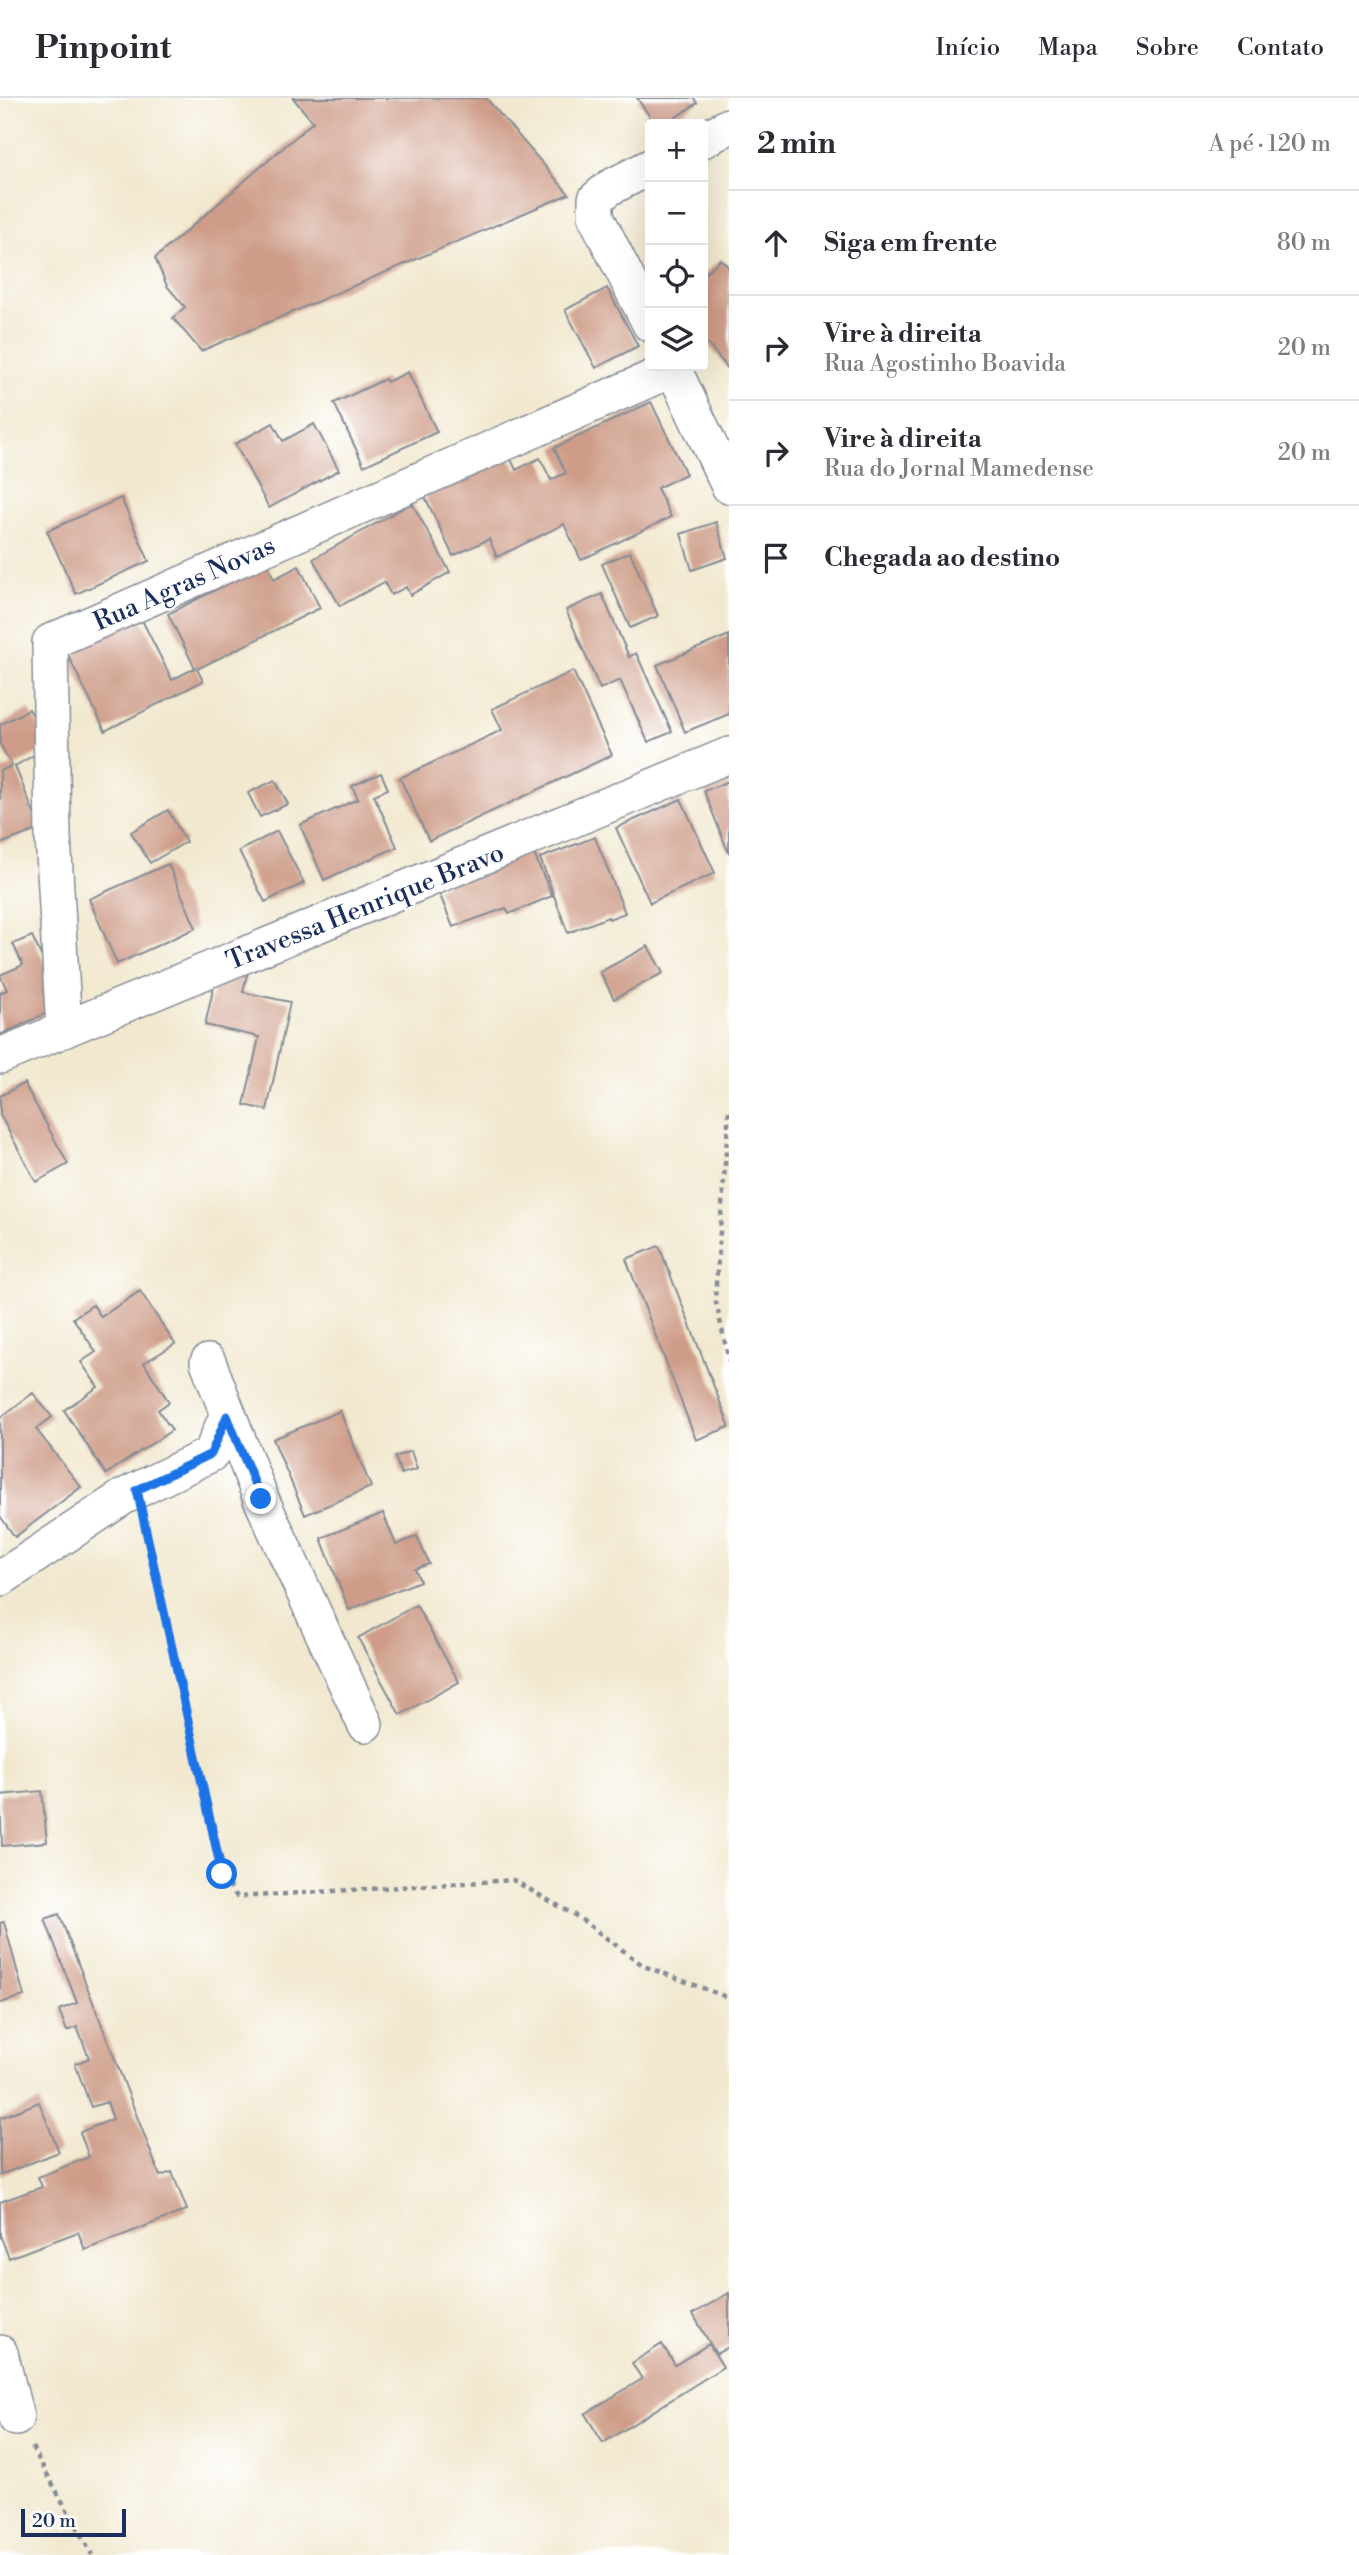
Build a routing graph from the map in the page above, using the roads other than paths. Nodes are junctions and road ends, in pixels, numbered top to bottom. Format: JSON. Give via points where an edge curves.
{"nodes":[{"id":1,"x":729,"y":126,"type":"edge"},
{"id":2,"x":708,"y":137,"type":"edge"},
{"id":3,"x":645,"y":170,"type":"edge"},
{"id":4,"x":645,"y":314,"type":"edge"},
{"id":5,"x":663,"y":371,"type":"edge"},
{"id":6,"x":674,"y":371,"type":"edge"},
{"id":7,"x":729,"y":486,"type":"edge"},
{"id":8,"x":729,"y":755,"type":"edge"},
{"id":9,"x":64,"y":1030,"type":"junction"},
{"id":10,"x":0,"y":1056,"type":"edge"},
{"id":11,"x":208,"y":1362,"type":"dead end"},
{"id":12,"x":227,"y":1416,"type":"junction"},
{"id":13,"x":0,"y":1579,"type":"edge"},
{"id":14,"x":365,"y":1724,"type":"dead end"},
{"id":15,"x":0,"y":2353,"type":"edge"},
{"id":16,"x":16,"y":2418,"type":"road end"}],
"edges":[{"from":1,"to":2,"type":"street"},
{"from":3,"to":4,"type":"street","via":[[596,199],[596,217]]},
{"from":5,"to":9,"type":"street","name":"Rua Agras Novas","via":[[50,642],[53,836]]},
{"from":6,"to":7,"type":"street"},
{"from":8,"to":9,"type":"street","name":"Travessa Henrique Bravo"},
{"from":9,"to":10,"type":"street","name":"Travessa Henrique Bravo"},
{"from":11,"to":12,"type":"street"},
{"from":12,"to":13,"type":"street","via":[[211,1454],[123,1497]]},
{"from":12,"to":14,"type":"street"},
{"from":15,"to":16,"type":"street"}]}
